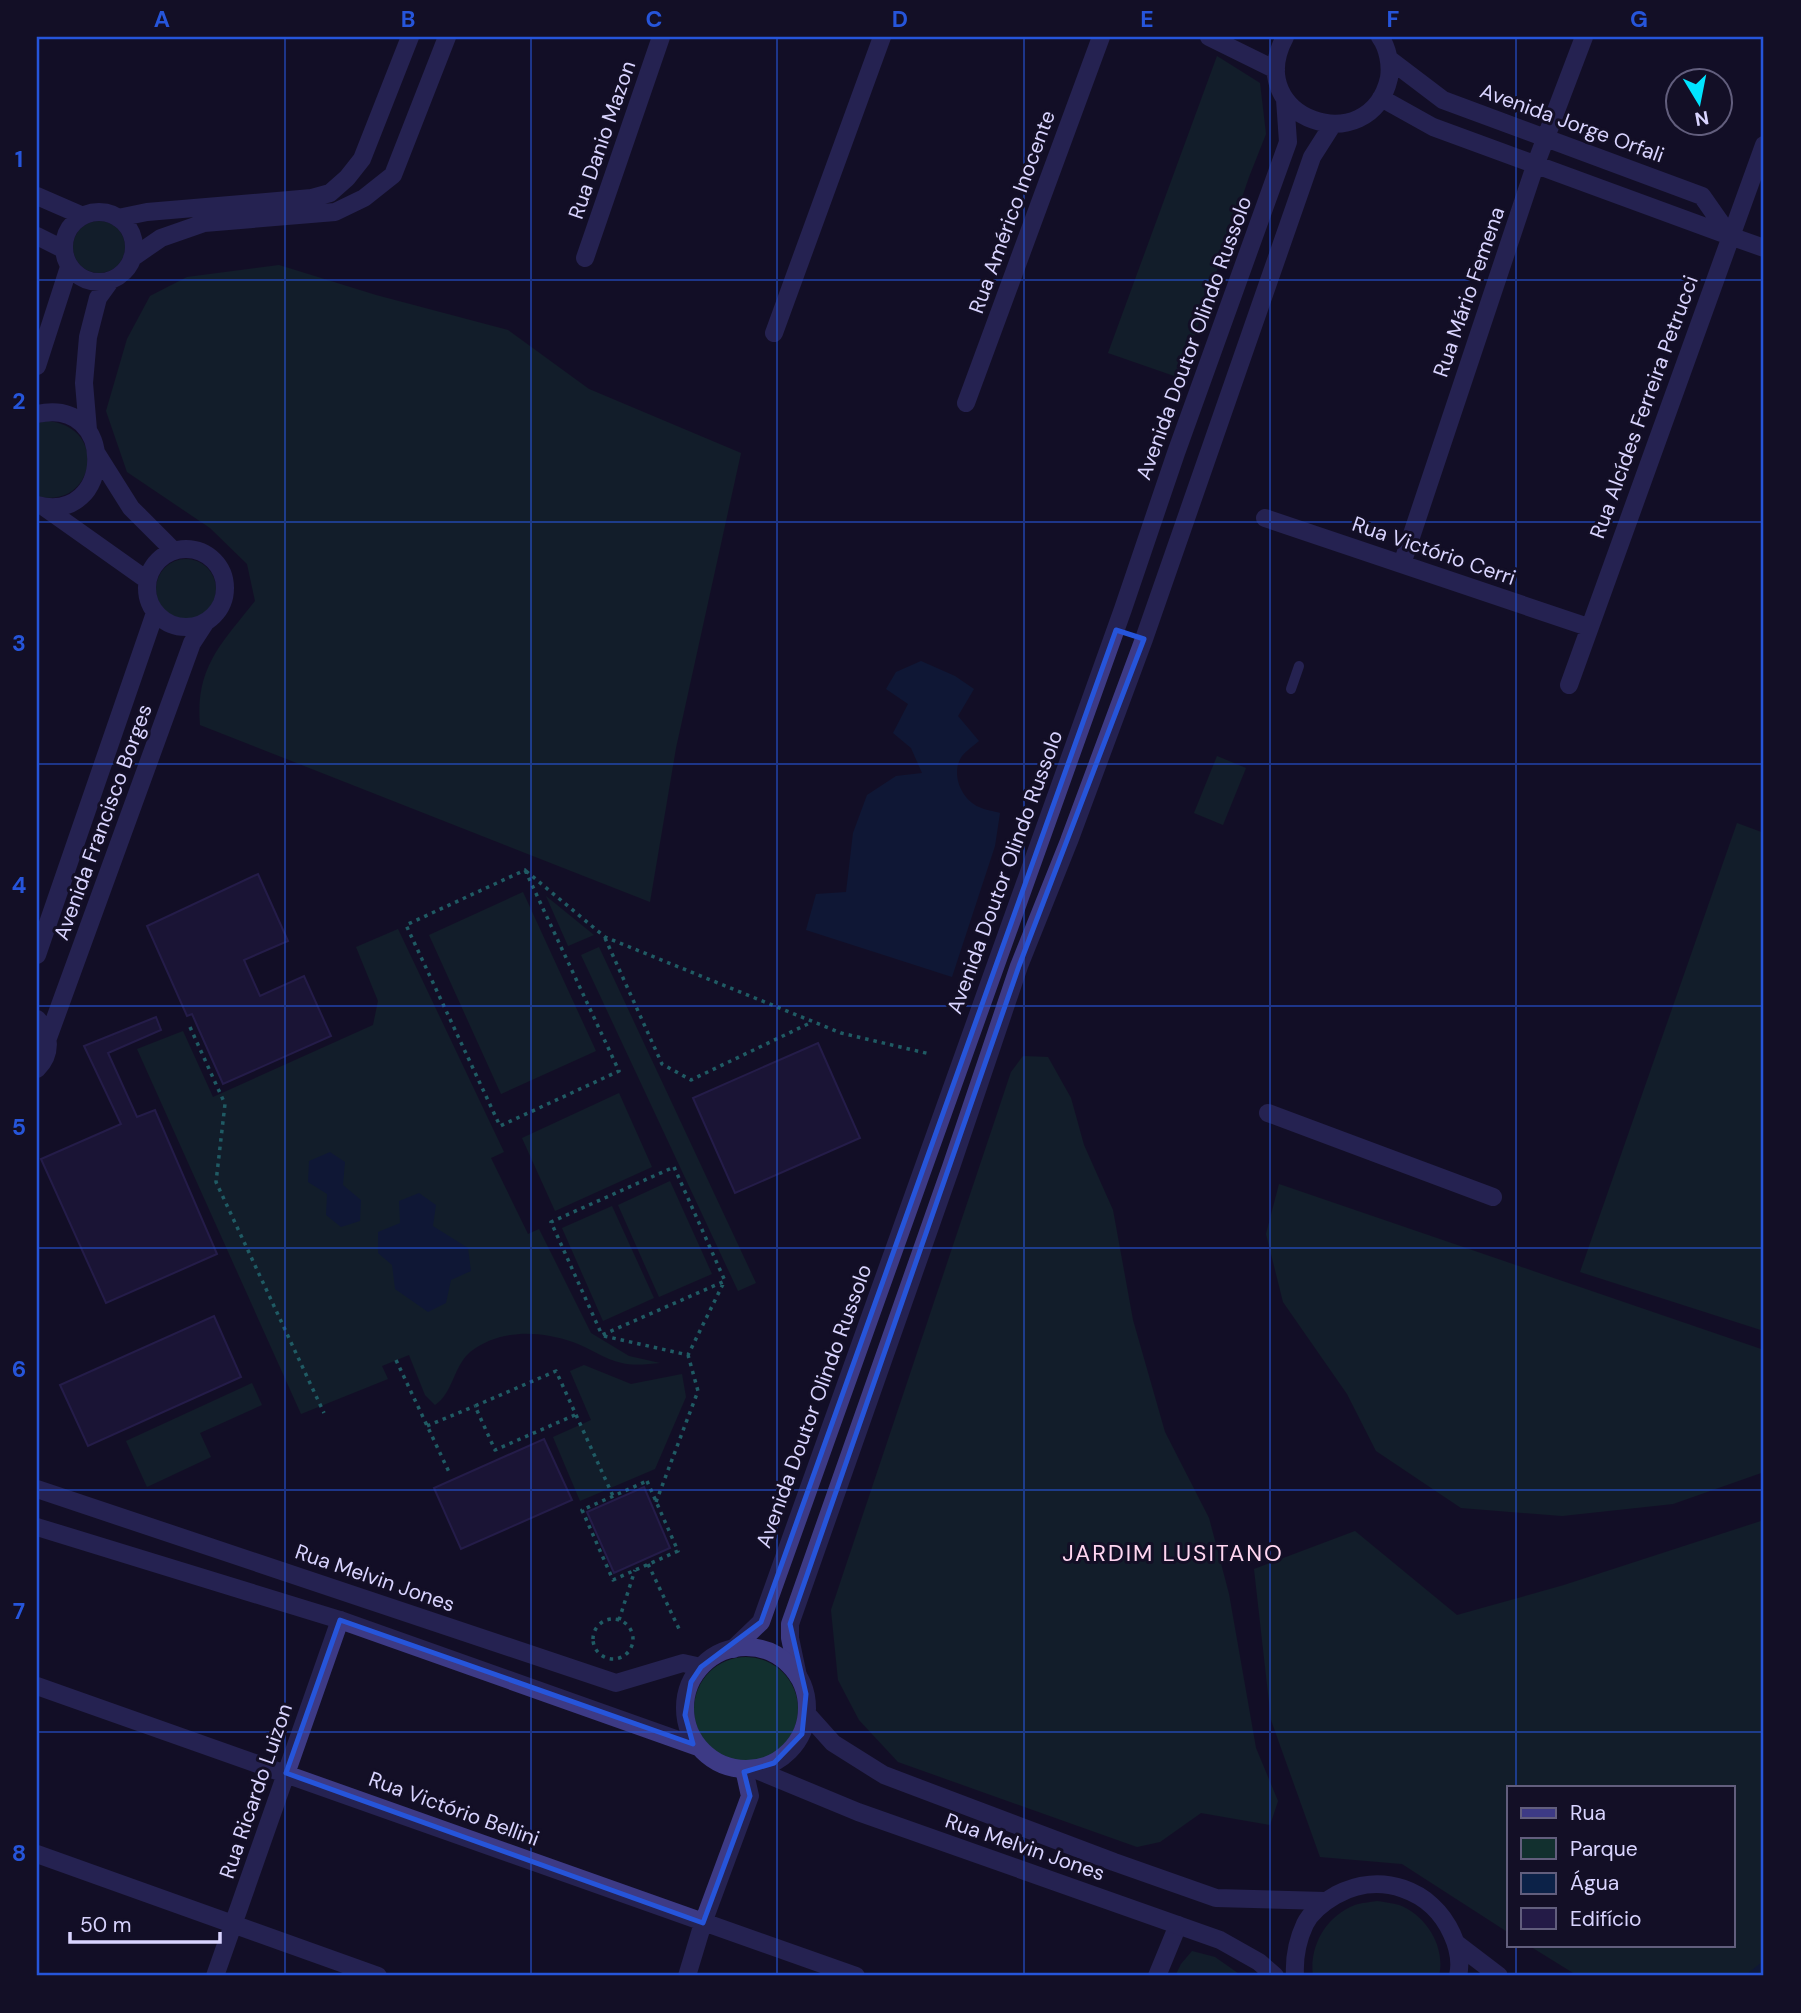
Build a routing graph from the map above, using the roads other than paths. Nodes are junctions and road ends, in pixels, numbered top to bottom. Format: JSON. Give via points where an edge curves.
{"nodes":[{"id":1,"x":410,"y":37,"type":"edge"},
{"id":2,"x":447,"y":37,"type":"edge"},
{"id":3,"x":661,"y":37,"type":"edge"},
{"id":4,"x":882,"y":37,"type":"edge"},
{"id":5,"x":1101,"y":37,"type":"edge"},
{"id":6,"x":1209,"y":37,"type":"edge"},
{"id":7,"x":1285,"y":37,"type":"edge"},
{"id":8,"x":1380,"y":37,"type":"edge"},
{"id":9,"x":1584,"y":37,"type":"edge"},
{"id":10,"x":1389,"y":59,"type":"junction"},
{"id":11,"x":1276,"y":70,"type":"junction"},
{"id":12,"x":1381,"y":98,"type":"junction"},
{"id":13,"x":1285,"y":99,"type":"junction"},
{"id":14,"x":1333,"y":124,"type":"junction"},
{"id":15,"x":1547,"y":138,"type":"junction"},
{"id":16,"x":1764,"y":145,"type":"edge"},
{"id":17,"x":1535,"y":166,"type":"junction"},
{"id":18,"x":37,"y":196,"type":"edge"},
{"id":19,"x":278,"y":209,"type":"junction"},
{"id":20,"x":83,"y":216,"type":"junction"},
{"id":21,"x":118,"y":218,"type":"junction"},
{"id":22,"x":37,"y":236,"type":"edge"},
{"id":23,"x":1730,"y":236,"type":"junction"},
{"id":24,"x":1764,"y":248,"type":"edge"},
{"id":25,"x":63,"y":249,"type":"junction"},
{"id":26,"x":132,"y":258,"type":"junction"},
{"id":27,"x":585,"y":258,"type":"dead end"},
{"id":28,"x":69,"y":267,"type":"junction"},
{"id":29,"x":111,"y":280,"type":"junction"},
{"id":30,"x":774,"y":332,"type":"dead end"},
{"id":31,"x":37,"y":366,"type":"edge"},
{"id":32,"x":966,"y":403,"type":"dead end"},
{"id":33,"x":37,"y":414,"type":"edge"},
{"id":34,"x":88,"y":430,"type":"junction"},
{"id":35,"x":97,"y":454,"type":"junction"},
{"id":36,"x":41,"y":506,"type":"edge"},
{"id":37,"x":1265,"y":518,"type":"dead end"},
{"id":38,"x":174,"y":551,"type":"junction"},
{"id":39,"x":1402,"y":564,"type":"junction"},
{"id":40,"x":147,"y":580,"type":"junction"},
{"id":41,"x":1123,"y":609,"type":"junction"},
{"id":42,"x":155,"y":613,"type":"junction"},
{"id":43,"x":1151,"y":618,"type":"junction"},
{"id":44,"x":205,"y":623,"type":"junction"},
{"id":45,"x":1588,"y":627,"type":"junction"},
{"id":46,"x":1116,"y":630,"type":"junction"},
{"id":47,"x":1144,"y":639,"type":"junction"},
{"id":48,"x":1298,"y":666,"type":"dead end"},
{"id":49,"x":1569,"y":685,"type":"dead end"},
{"id":50,"x":1291,"y":689,"type":"dead end"},
{"id":51,"x":1044,"y":831,"type":"junction"},
{"id":52,"x":1069,"y":841,"type":"junction"},
{"id":53,"x":37,"y":956,"type":"edge"},
{"id":54,"x":37,"y":1019,"type":"edge"},
{"id":55,"x":48,"y":1038,"type":"junction"},
{"id":56,"x":37,"y":1069,"type":"edge"},
{"id":57,"x":1269,"y":1113,"type":"dead end"},
{"id":58,"x":1493,"y":1197,"type":"dead end"},
{"id":59,"x":37,"y":1489,"type":"edge"},
{"id":60,"x":37,"y":1527,"type":"edge"},
{"id":61,"x":340,"y":1620,"type":"junction"},
{"id":62,"x":733,"y":1649,"type":"junction"},
{"id":63,"x":701,"y":1667,"type":"junction"},
{"id":64,"x":798,"y":1676,"type":"junction"},
{"id":65,"x":37,"y":1686,"type":"edge"},
{"id":66,"x":807,"y":1714,"type":"junction"},
{"id":67,"x":698,"y":1747,"type":"junction"},
{"id":68,"x":749,"y":1769,"type":"junction"},
{"id":69,"x":286,"y":1773,"type":"junction"},
{"id":70,"x":37,"y":1854,"type":"edge"},
{"id":71,"x":1325,"y":1901,"type":"junction"},
{"id":72,"x":703,"y":1923,"type":"junction"},
{"id":73,"x":233,"y":1925,"type":"junction"},
{"id":74,"x":1178,"y":1925,"type":"junction"},
{"id":75,"x":1457,"y":1944,"type":"junction"},
{"id":76,"x":215,"y":1976,"type":"edge"},
{"id":77,"x":378,"y":1976,"type":"edge"},
{"id":78,"x":687,"y":1976,"type":"edge"},
{"id":79,"x":856,"y":1976,"type":"edge"},
{"id":80,"x":1157,"y":1976,"type":"edge"},
{"id":81,"x":1275,"y":1976,"type":"edge"},
{"id":82,"x":1295,"y":1976,"type":"edge"},
{"id":83,"x":1458,"y":1976,"type":"edge"},
{"id":84,"x":1499,"y":1976,"type":"edge"}],
"edges":[{"from":1,"to":19,"type":"street","via":[[362,159],[330,192]]},
{"from":2,"to":19,"type":"street","via":[[393,175],[364,198],[335,212]]},
{"from":3,"to":27,"type":"street","name":"Rua Danio Mazon"},
{"from":4,"to":30,"type":"street"},
{"from":5,"to":32,"type":"street","name":"Rua Américo Inocente"},
{"from":6,"to":11,"type":"street"},
{"from":7,"to":11,"type":"street"},
{"from":8,"to":10,"type":"street"},
{"from":9,"to":15,"type":"street","name":"Rua Mário Femena"},
{"from":10,"to":12,"type":"street","via":[[1390,73]]},
{"from":10,"to":15,"type":"street","name":"Avenida Jorge Orfali","via":[[1443,100]]},
{"from":11,"to":13,"type":"street","name":"Avenida Doutor Olindo Russolo"},
{"from":12,"to":14,"type":"street","via":[[1368,112]]},
{"from":12,"to":17,"type":"street","via":[[1433,127]]},
{"from":13,"to":14,"type":"street","via":[[1314,122]]},
{"from":13,"to":41,"type":"street","name":"Avenida Doutor Olindo Russolo","via":[[1288,142]]},
{"from":14,"to":43,"type":"street","via":[[1312,157]]},
{"from":15,"to":17,"type":"street","name":"Rua Mário Femena"},
{"from":15,"to":23,"type":"street","name":"Avenida Jorge Orfali","via":[[1702,196]]},
{"from":16,"to":23,"type":"street","name":"Rua Alcídes Ferreira Petrucci"},
{"from":17,"to":23,"type":"street"},
{"from":17,"to":39,"type":"street","name":"Rua Mário Femena"},
{"from":18,"to":20,"type":"street"},
{"from":19,"to":21,"type":"street","via":[[147,212]]},
{"from":19,"to":26,"type":"street","via":[[204,223],[161,238]]},
{"from":20,"to":21,"type":"street","via":[[94,212]]},
{"from":20,"to":25,"type":"street","via":[[68,230]]},
{"from":21,"to":26,"type":"street","via":[[132,237]]},
{"from":22,"to":25,"type":"street"},
{"from":23,"to":24,"type":"street"},
{"from":23,"to":45,"type":"street","name":"Rua Alcídes Ferreira Petrucci"},
{"from":25,"to":28,"type":"street"},
{"from":26,"to":29,"type":"street"},
{"from":28,"to":29,"type":"street","via":[[88,281]]},
{"from":28,"to":31,"type":"street"},
{"from":29,"to":34,"type":"street","via":[[98,299],[88,337],[84,383]]},
{"from":33,"to":34,"type":"street","via":[[63,413]]},
{"from":34,"to":35,"type":"street"},
{"from":35,"to":36,"type":"street","via":[[97,468],[84,493],[59,507]]},
{"from":35,"to":38,"type":"street","via":[[131,508]]},
{"from":36,"to":40,"type":"street"},
{"from":37,"to":39,"type":"street","name":"Rua Victório Cerri"},
{"from":38,"to":40,"type":"street","via":[[157,562]]},
{"from":38,"to":44,"type":"street","via":[[200,551],[220,567],[226,592],[215,615]]},
{"from":39,"to":45,"type":"street","name":"Rua Victório Cerri"},
{"from":40,"to":42,"type":"street"},
{"from":41,"to":43,"type":"street"},
{"from":41,"to":46,"type":"street","name":"Avenida Doutor Olindo Russolo"},
{"from":42,"to":44,"type":"street","via":[[178,627]]},
{"from":42,"to":53,"type":"street","name":"Avenida Francisco Borges"},
{"from":43,"to":47,"type":"street"},
{"from":44,"to":55,"type":"street","name":"Avenida Francisco Borges","via":[[192,643]]},
{"from":45,"to":49,"type":"street","name":"Rua Alcídes Ferreira Petrucci"},
{"from":46,"to":47,"type":"street"},
{"from":46,"to":51,"type":"street","name":"Avenida Doutor Olindo Russolo"},
{"from":47,"to":52,"type":"street"},
{"from":48,"to":50,"type":"lane"},
{"from":51,"to":52,"type":"street"},
{"from":51,"to":62,"type":"street","name":"Avenida Doutor Olindo Russolo","via":[[761,1622]]},
{"from":52,"to":64,"type":"street","via":[[1018,966],[790,1624]]},
{"from":54,"to":55,"type":"street"},
{"from":55,"to":56,"type":"street","name":"Avenida Francisco Borges","via":[[46,1058]]},
{"from":57,"to":58,"type":"street"},
{"from":59,"to":63,"type":"street","name":"Rua Melvin Jones","via":[[616,1683],[683,1663]]},
{"from":60,"to":61,"type":"street"},
{"from":61,"to":67,"type":"street"},
{"from":61,"to":69,"type":"street","name":"Rua Ricardo Luizon"},
{"from":62,"to":63,"type":"street"},
{"from":62,"to":64,"type":"street","via":[[752,1647],[770,1652]]},
{"from":63,"to":67,"type":"street","via":[[691,1682],[685,1715]]},
{"from":64,"to":66,"type":"street","via":[[806,1694]]},
{"from":65,"to":69,"type":"street","name":"Rua Victório Bellini"},
{"from":66,"to":68,"type":"street","via":[[802,1734],[790,1750],[774,1763]]},
{"from":66,"to":71,"type":"street","name":"Rua Melvin Jones","via":[[833,1742],[884,1775],[1114,1862],[1216,1898]]},
{"from":67,"to":68,"type":"street","via":[[727,1766]]},
{"from":68,"to":72,"type":"street","via":[[750,1796]]},
{"from":68,"to":74,"type":"street","name":"Rua Melvin Jones"},
{"from":69,"to":72,"type":"street","name":"Rua Victório Bellini"},
{"from":69,"to":73,"type":"street","name":"Rua Ricardo Luizon"},
{"from":70,"to":73,"type":"street"},
{"from":71,"to":75,"type":"street","via":[[1363,1885],[1404,1888],[1427,1900],[1446,1920]]},
{"from":71,"to":82,"type":"street","via":[[1306,1922],[1296,1948]]},
{"from":72,"to":78,"type":"street"},
{"from":72,"to":79,"type":"street","name":"Rua Victório Bellini"},
{"from":73,"to":76,"type":"street","name":"Rua Ricardo Luizon"},
{"from":73,"to":77,"type":"street"},
{"from":74,"to":80,"type":"street"},
{"from":74,"to":81,"type":"street","name":"Rua Melvin Jones","via":[[1220,1940]]},
{"from":75,"to":83,"type":"street"},
{"from":75,"to":84,"type":"street"}]}
